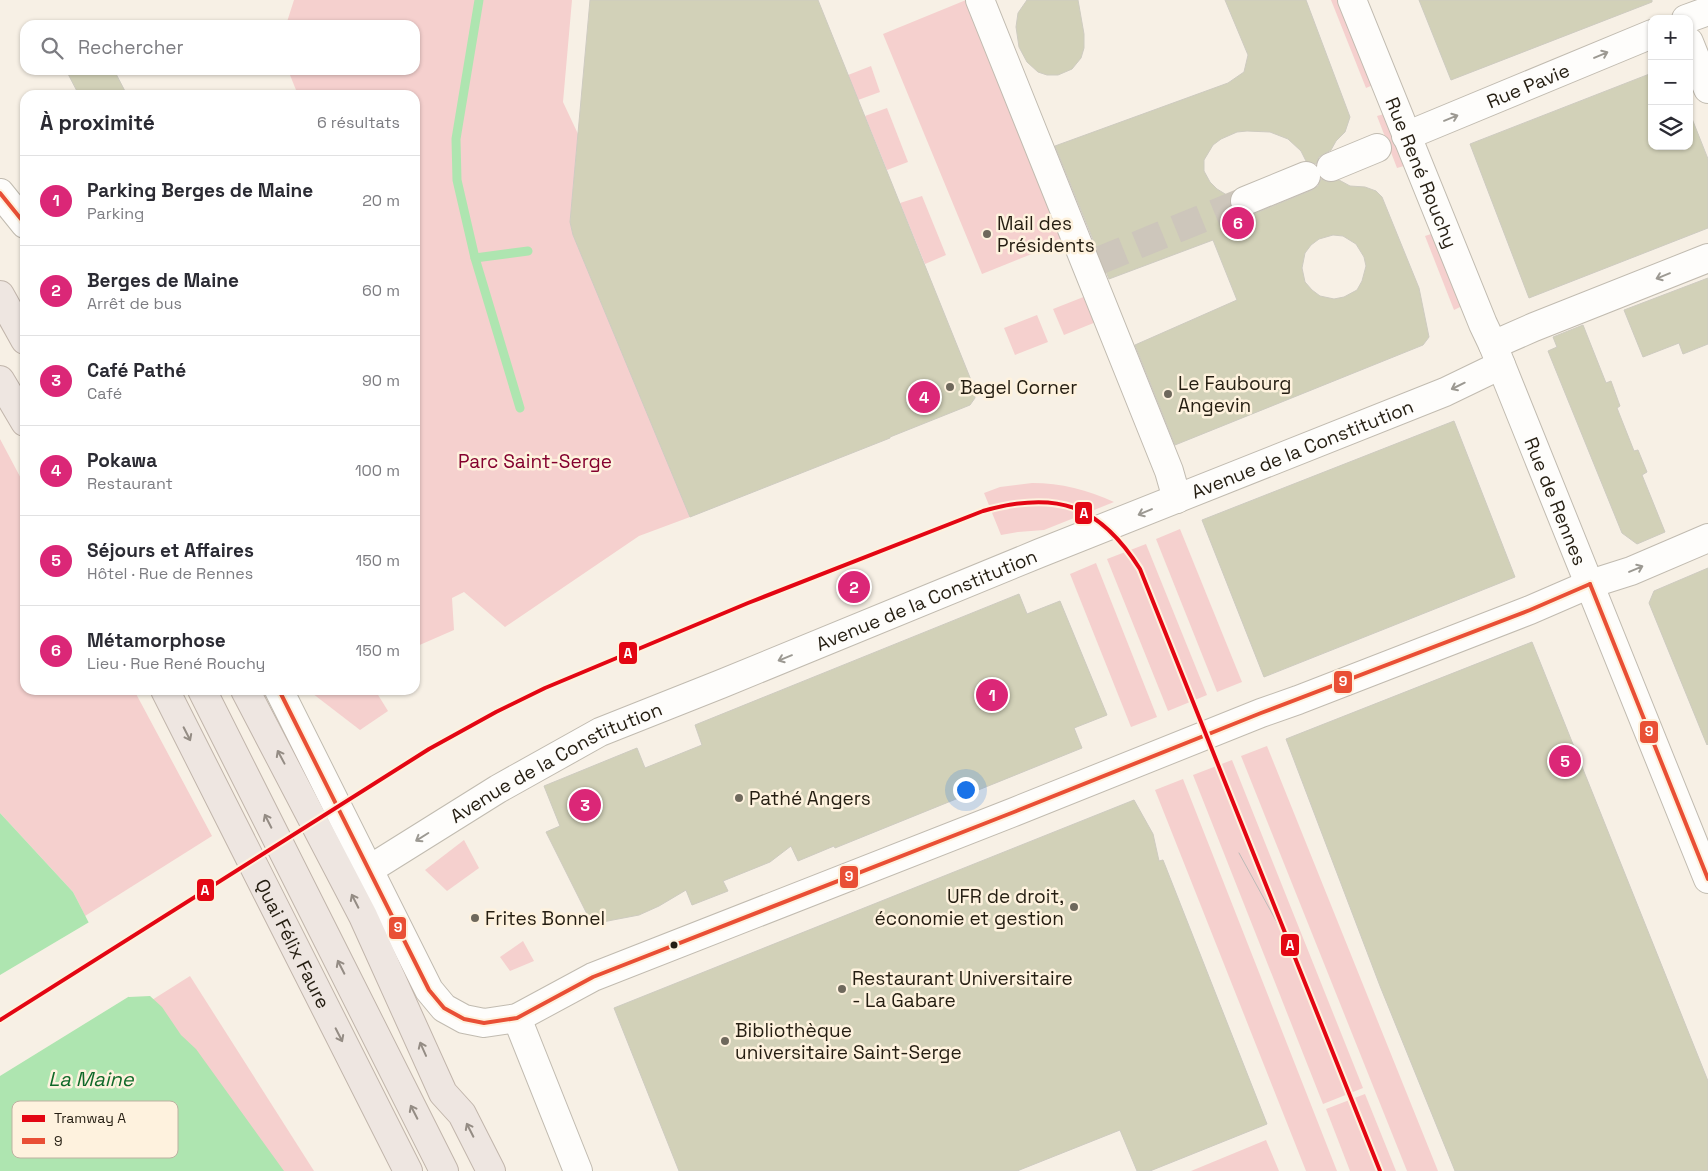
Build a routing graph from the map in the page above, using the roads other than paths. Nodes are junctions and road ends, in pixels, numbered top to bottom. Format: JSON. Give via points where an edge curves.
{"nodes":[{"id":1,"x":980,"y":0,"type":"edge"},
{"id":2,"x":1352,"y":0,"type":"edge"},
{"id":3,"x":1673,"y":0,"type":"edge"},
{"id":4,"x":1708,"y":11,"type":"edge"},
{"id":5,"x":1679,"y":15,"type":"edge"},
{"id":6,"x":1693,"y":16,"type":"edge"},
{"id":7,"x":1648,"y":36,"type":"edge"},
{"id":8,"x":1693,"y":52,"type":"edge"},
{"id":9,"x":1708,"y":89,"type":"edge"},
{"id":10,"x":1406,"y":136,"type":"junction"},
{"id":11,"x":1377,"y":148,"type":"dead end"},
{"id":12,"x":0,"y":193,"type":"edge"},
{"id":13,"x":1245,"y":201,"type":"tunnel mouth"},
{"id":14,"x":20,"y":218,"type":"edge"},
{"id":15,"x":1708,"y":258,"type":"edge"},
{"id":16,"x":0,"y":295,"type":"edge"},
{"id":17,"x":20,"y":330,"type":"edge"},
{"id":18,"x":1497,"y":355,"type":"junction"},
{"id":19,"x":0,"y":380,"type":"edge"},
{"id":20,"x":20,"y":414,"type":"edge"},
{"id":21,"x":1177,"y":499,"type":"junction"},
{"id":22,"x":1708,"y":538,"type":"edge"},
{"id":23,"x":1590,"y":584,"type":"junction"},
{"id":24,"x":167,"y":695,"type":"edge"},
{"id":25,"x":205,"y":695,"type":"edge"},
{"id":26,"x":248,"y":695,"type":"edge"},
{"id":27,"x":282,"y":695,"type":"edge"},
{"id":28,"x":370,"y":869,"type":"junction"},
{"id":29,"x":1708,"y":879,"type":"edge"},
{"id":30,"x":517,"y":1018,"type":"junction"},
{"id":31,"x":443,"y":1094,"type":"junction"},
{"id":32,"x":408,"y":1171,"type":"edge"},
{"id":33,"x":444,"y":1171,"type":"edge"},
{"id":34,"x":491,"y":1171,"type":"edge"},
{"id":35,"x":578,"y":1171,"type":"edge"}],
"edges":[{"from":1,"to":21,"type":"street","via":[[1092,263]]},
{"from":2,"to":10,"type":"street","name":"Rue René Rouchy"},
{"from":3,"to":5,"type":"street"},
{"from":4,"to":6,"type":"street"},
{"from":10,"to":7,"type":"street","name":"Rue Pavie","one_way":true},
{"from":8,"to":9,"type":"street"},
{"from":10,"to":18,"type":"street","name":"Rue René Rouchy"},
{"from":11,"to":13,"type":"street"},
{"from":12,"to":14,"type":"street"},
{"from":15,"to":18,"type":"street","name":"Avenue de la Constitution","one_way":true,"via":[[1534,327]]},
{"from":16,"to":17,"type":"highway"},
{"from":18,"to":21,"type":"street","name":"Avenue de la Constitution","one_way":true,"via":[[1445,392]]},
{"from":18,"to":23,"type":"street","name":"Rue de Rennes"},
{"from":19,"to":20,"type":"highway"},
{"from":21,"to":28,"type":"street","name":"Avenue de la Constitution","one_way":true,"via":[[600,732]]},
{"from":23,"to":22,"type":"street","one_way":true,"via":[[1631,572]]},
{"from":23,"to":29,"type":"street","name":"Rue de Rennes"},
{"from":23,"to":30,"type":"street","via":[[593,977]]},
{"from":24,"to":32,"type":"highway","name":"Quai Félix Faure","one_way":true},
{"from":33,"to":25,"type":"highway","name":"Quai Félix Faure","one_way":true},
{"from":31,"to":26,"type":"highway","one_way":true,"via":[[363,916]]},
{"from":27,"to":28,"type":"street"},
{"from":28,"to":30,"type":"street","via":[[430,990],[444,1008],[464,1019],[484,1023]]},
{"from":30,"to":35,"type":"street"},
{"from":31,"to":33,"type":"highway"},
{"from":34,"to":31,"type":"highway","one_way":true,"via":[[462,1114]]}]}
